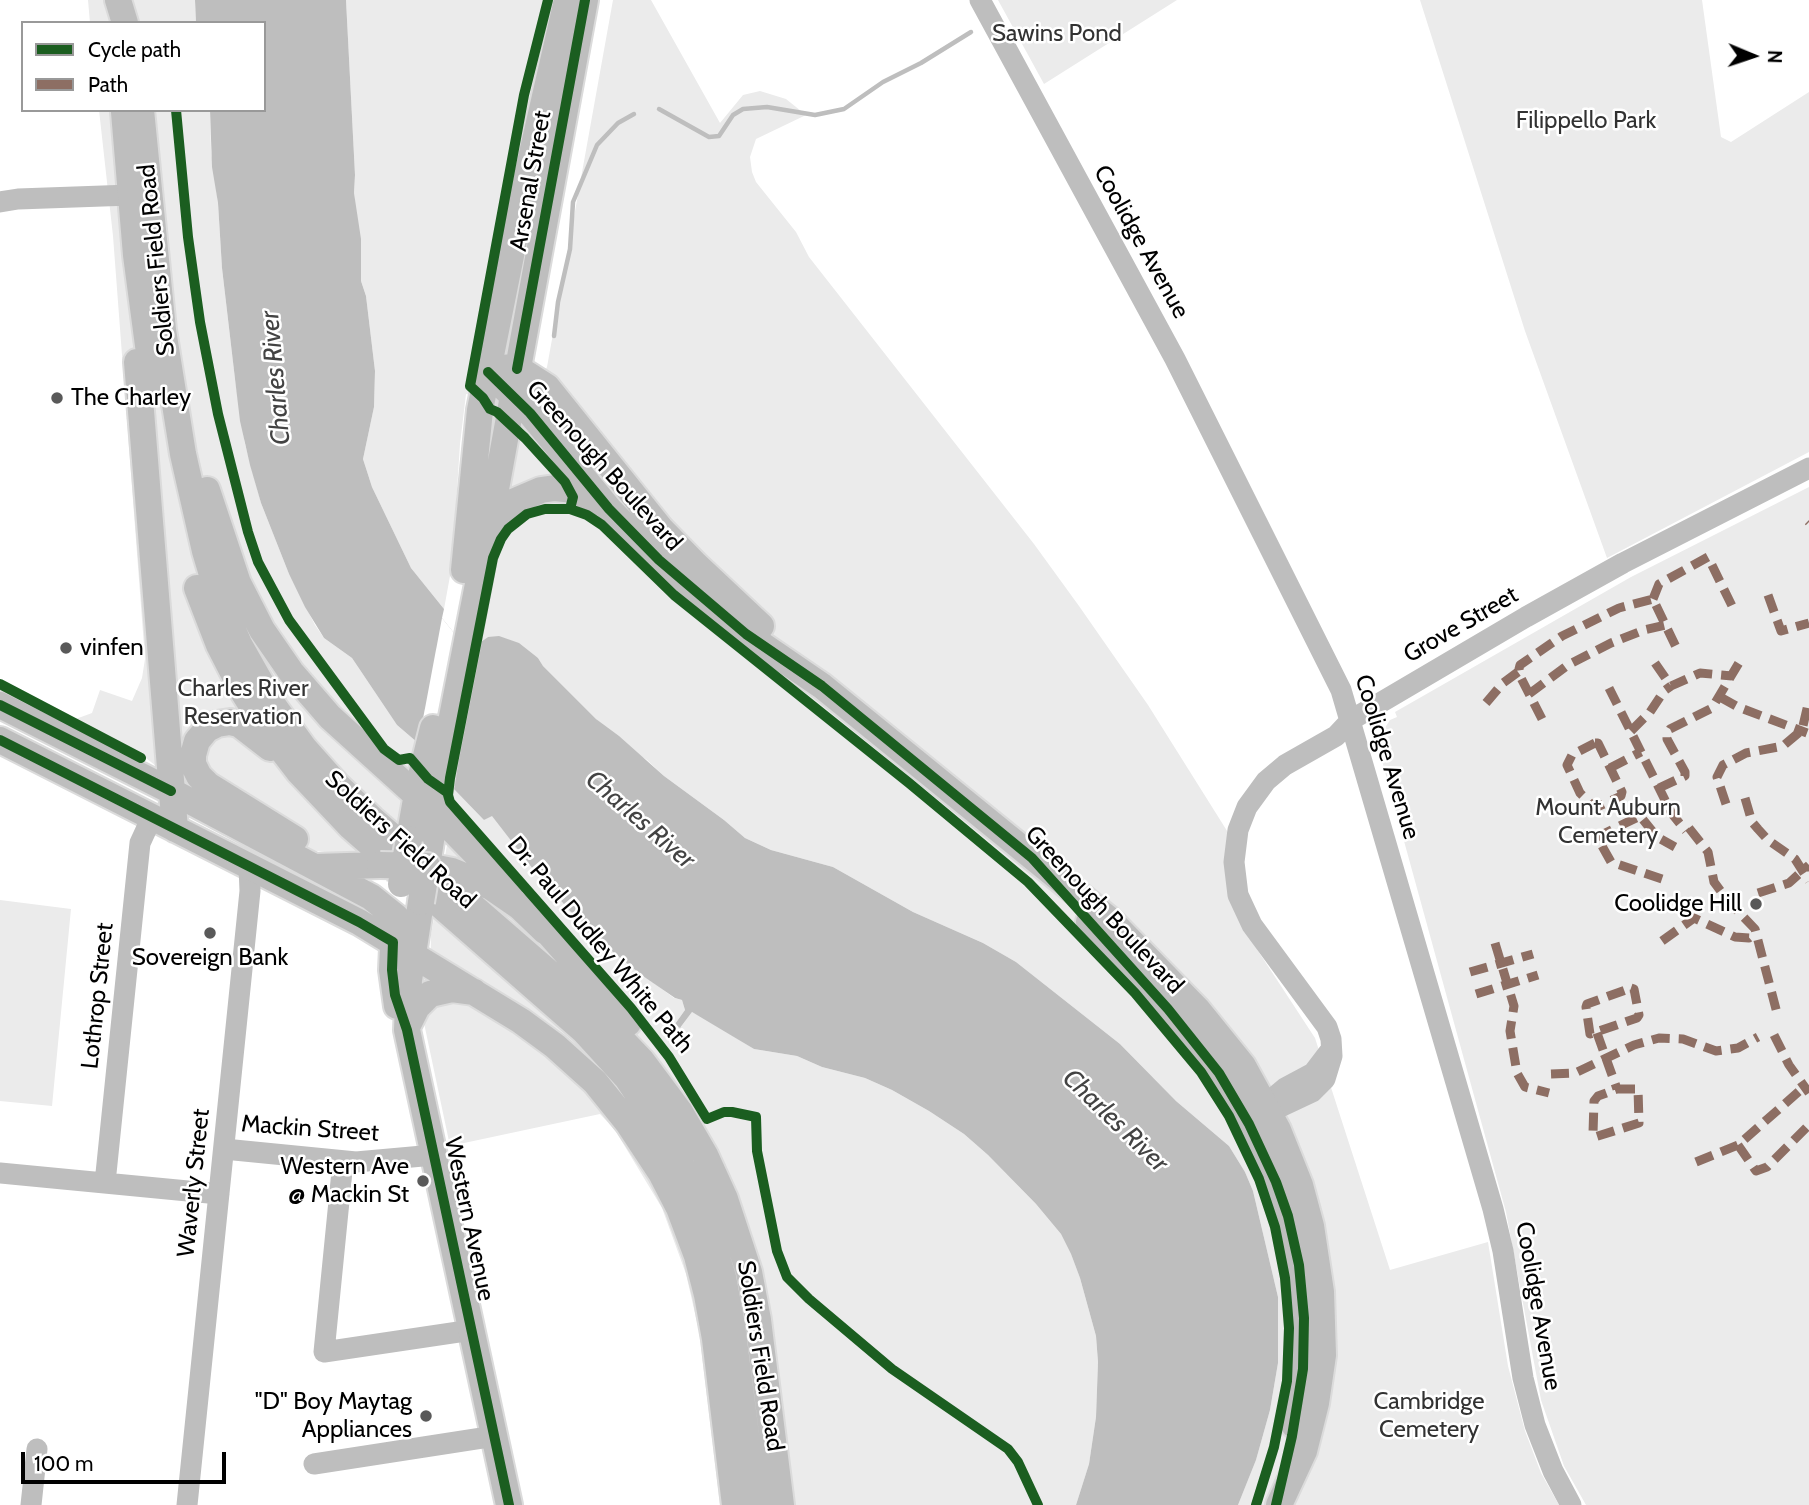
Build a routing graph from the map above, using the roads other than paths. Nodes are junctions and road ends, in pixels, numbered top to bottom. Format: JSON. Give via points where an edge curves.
{"nodes":[{"id":1,"x":119,"y":0,"type":"edge"},
{"id":2,"x":567,"y":0,"type":"edge"},
{"id":3,"x":585,"y":0,"type":"edge"},
{"id":4,"x":980,"y":0,"type":"edge"},
{"id":5,"x":118,"y":21,"type":"edge"},
{"id":6,"x":124,"y":21,"type":"edge"},
{"id":7,"x":124,"y":112,"type":"edge"},
{"id":8,"x":141,"y":112,"type":"edge"},
{"id":9,"x":131,"y":195,"type":"junction"},
{"id":10,"x":0,"y":202,"type":"edge"},
{"id":11,"x":139,"y":280,"type":"junction"},
{"id":12,"x":163,"y":330,"type":"junction"},
{"id":13,"x":488,"y":372,"type":"junction"},
{"id":14,"x":514,"y":381,"type":"junction"},
{"id":15,"x":1809,"y":468,"type":"edge"},
{"id":16,"x":609,"y":509,"type":"junction"},
{"id":17,"x":483,"y":558,"type":"junction"},
{"id":18,"x":459,"y":639,"type":"junction"},
{"id":19,"x":822,"y":686,"type":"junction"},
{"id":20,"x":447,"y":698,"type":"joint"},
{"id":21,"x":0,"y":705,"type":"edge"},
{"id":22,"x":1351,"y":720,"type":"junction"},
{"id":23,"x":0,"y":740,"type":"edge"},
{"id":24,"x":299,"y":772,"type":"junction"},
{"id":25,"x":171,"y":791,"type":"junction"},
{"id":26,"x":426,"y":804,"type":"junction"},
{"id":27,"x":163,"y":823,"type":"junction"},
{"id":28,"x":1032,"y":858,"type":"junction"},
{"id":29,"x":248,"y":866,"type":"junction"},
{"id":30,"x":325,"y":867,"type":"junction"},
{"id":31,"x":414,"y":868,"type":"junction"},
{"id":32,"x":545,"y":931,"type":"junction"},
{"id":33,"x":400,"y":938,"type":"junction"},
{"id":34,"x":475,"y":992,"type":"junction"},
{"id":35,"x":1168,"y":1009,"type":"junction"},
{"id":36,"x":407,"y":1030,"type":"junction"},
{"id":37,"x":1243,"y":1066,"type":"junction"},
{"id":38,"x":1304,"y":1087,"type":"junction"},
{"id":39,"x":1267,"y":1107,"type":"junction"},
{"id":40,"x":680,"y":1112,"type":"junction"},
{"id":41,"x":224,"y":1149,"type":"junction"},
{"id":42,"x":434,"y":1155,"type":"junction"},
{"id":43,"x":1290,"y":1159,"type":"junction"},
{"id":44,"x":343,"y":1161,"type":"junction"},
{"id":45,"x":0,"y":1173,"type":"edge"},
{"id":46,"x":105,"y":1183,"type":"junction"},
{"id":47,"x":219,"y":1194,"type":"junction"},
{"id":48,"x":1283,"y":1199,"type":"junction"},
{"id":49,"x":472,"y":1330,"type":"junction"},
{"id":50,"x":495,"y":1436,"type":"junction"},
{"id":51,"x":37,"y":1449,"type":"dead end"},
{"id":52,"x":314,"y":1464,"type":"dead end"},
{"id":53,"x":31,"y":1505,"type":"edge"},
{"id":54,"x":187,"y":1505,"type":"edge"},
{"id":55,"x":509,"y":1505,"type":"edge"},
{"id":56,"x":735,"y":1505,"type":"edge"},
{"id":57,"x":755,"y":1505,"type":"edge"},
{"id":58,"x":782,"y":1505,"type":"edge"},
{"id":59,"x":1278,"y":1505,"type":"edge"},
{"id":60,"x":1571,"y":1505,"type":"edge"}],
"edges":[{"from":1,"to":5,"type":"main road"},
{"from":1,"to":6,"type":"main road"},
{"from":2,"to":13,"type":"main road","name":"Arsenal Street"},
{"from":3,"to":14,"type":"main road","name":"Arsenal Street"},
{"from":4,"to":22,"type":"street","name":"Coolidge Avenue","via":[[1179,368],[1338,682]]},
{"from":7,"to":9,"type":"main road","name":"Soldiers Field Road"},
{"from":8,"to":12,"type":"main road","name":"Soldiers Field Road"},
{"from":9,"to":10,"type":"street"},
{"from":9,"to":11,"type":"main road","name":"Soldiers Field Road"},
{"from":11,"to":24,"type":"main road","name":"Soldiers Field Road","via":[[170,477],[201,598],[242,691]]},
{"from":11,"to":25,"type":"main road","via":[[137,360]]},
{"from":12,"to":26,"type":"main road","via":[[223,543],[256,619],[281,659],[323,709]]},
{"from":12,"to":40,"type":"main road","name":"Soldiers Field Road","via":[[183,454],[208,563],[239,644],[275,708],[304,748],[354,802],[599,1016],[642,1061]]},
{"from":13,"to":14,"type":"main road","name":"Greenough Boulevard"},
{"from":13,"to":18,"type":"main road","name":"Arsenal Street","via":[[477,430]]},
{"from":14,"to":16,"type":"main road","name":"Greenough Boulevard"},
{"from":14,"to":17,"type":"main road","name":"Arsenal Street"},
{"from":14,"to":19,"type":"main road","name":"Greenough Boulevard","via":[[535,378],[547,387],[660,528]]},
{"from":15,"to":22,"type":"street","name":"Grove Street","via":[[1623,563]]},
{"from":16,"to":17,"type":"main road","via":[[569,489],[529,494],[501,515]]},
{"from":16,"to":19,"type":"main road","name":"Greenough Boulevard","via":[[721,614]]},
{"from":17,"to":18,"type":"main road","name":"Arsenal Street"},
{"from":18,"to":20,"type":"main road","name":"Arsenal Street"},
{"from":19,"to":28,"type":"main road","name":"Greenough Boulevard"},
{"from":20,"to":26,"type":"main road","name":"Western Avenue"},
{"from":21,"to":25,"type":"main road"},
{"from":22,"to":38,"type":"street","name":"Grove Street","via":[[1336,736],[1266,781],[1244,815],[1234,854],[1236,886],[1244,911],[1324,1022],[1332,1043]]},
{"from":22,"to":60,"type":"street","name":"Coolidge Avenue","via":[[1497,1224],[1535,1425]]},
{"from":23,"to":27,"type":"main road"},
{"from":24,"to":30,"type":"main road","via":[[234,723],[211,726],[194,750],[194,769],[204,783],[310,848]]},
{"from":24,"to":57,"type":"main road","name":"Soldiers Field Road","via":[[351,827],[584,1031],[627,1077],[656,1118],[691,1183],[723,1277]]},
{"from":25,"to":27,"type":"main road"},
{"from":25,"to":30,"type":"main road"},
{"from":26,"to":31,"type":"main road","name":"Western Avenue"},
{"from":26,"to":32,"type":"main road","via":[[502,879]]},
{"from":27,"to":29,"type":"main road"},
{"from":27,"to":46,"type":"street","name":"Lothrop Street","via":[[140,843]]},
{"from":28,"to":35,"type":"main road","name":"Greenough Boulevard"},
{"from":28,"to":37,"type":"main road","name":"Greenough Boulevard","via":[[1129,937]]},
{"from":29,"to":33,"type":"main road"},
{"from":29,"to":41,"type":"street","name":"Waverly Street","via":[[250,891]]},
{"from":30,"to":31,"type":"main road"},
{"from":30,"to":33,"type":"main road","via":[[371,897]]},
{"from":31,"to":32,"type":"main road","via":[[471,877],[499,892]]},
{"from":31,"to":33,"type":"main road","name":"Western Avenue"},
{"from":31,"to":33,"type":"main road","name":"Western Avenue"},
{"from":32,"to":40,"type":"main road","via":[[637,1035],[659,1067]]},
{"from":33,"to":34,"type":"main road"},
{"from":33,"to":36,"type":"main road","name":"Western Avenue"},
{"from":34,"to":36,"type":"main road","via":[[452,989],[430,994],[417,1007]]},
{"from":34,"to":56,"type":"main road","via":[[539,1033],[589,1077],[628,1123],[666,1182],[694,1246],[707,1295]]},
{"from":35,"to":39,"type":"street","via":[[1206,1042],[1246,1097]]},
{"from":35,"to":48,"type":"main road","name":"Greenough Boulevard","via":[[1228,1086]]},
{"from":36,"to":42,"type":"main road","name":"Western Avenue"},
{"from":37,"to":38,"type":"street","via":[[1270,1084]]},
{"from":37,"to":39,"type":"main road","name":"Greenough Boulevard"},
{"from":38,"to":39,"type":"street","name":"Grove Street","via":[[1278,1093]]},
{"from":38,"to":43,"type":"street","via":[[1291,1126]]},
{"from":39,"to":43,"type":"main road","name":"Greenough Boulevard"},
{"from":39,"to":48,"type":"street","via":[[1265,1119]]},
{"from":40,"to":58,"type":"main road","name":"Soldiers Field Road","via":[[715,1177],[743,1248],[758,1320]]},
{"from":41,"to":44,"type":"street","name":"Mackin Street"},
{"from":41,"to":47,"type":"street","name":"Waverly Street"},
{"from":42,"to":44,"type":"street","name":"Mackin Street"},
{"from":42,"to":49,"type":"main road","name":"Western Avenue"},
{"from":43,"to":59,"type":"main road","name":"Greenough Boulevard","via":[[1314,1240],[1323,1355],[1307,1438]]},
{"from":44,"to":49,"type":"street","via":[[324,1352]]},
{"from":45,"to":46,"type":"street"},
{"from":46,"to":47,"type":"street"},
{"from":47,"to":54,"type":"street","name":"Waverly Street"},
{"from":48,"to":59,"type":"main road","name":"Greenough Boulevard","via":[[1299,1265],[1304,1352]]},
{"from":49,"to":50,"type":"main road","name":"Western Avenue"},
{"from":50,"to":52,"type":"street"},
{"from":50,"to":55,"type":"main road","name":"Western Avenue"},
{"from":51,"to":53,"type":"street"}]}
